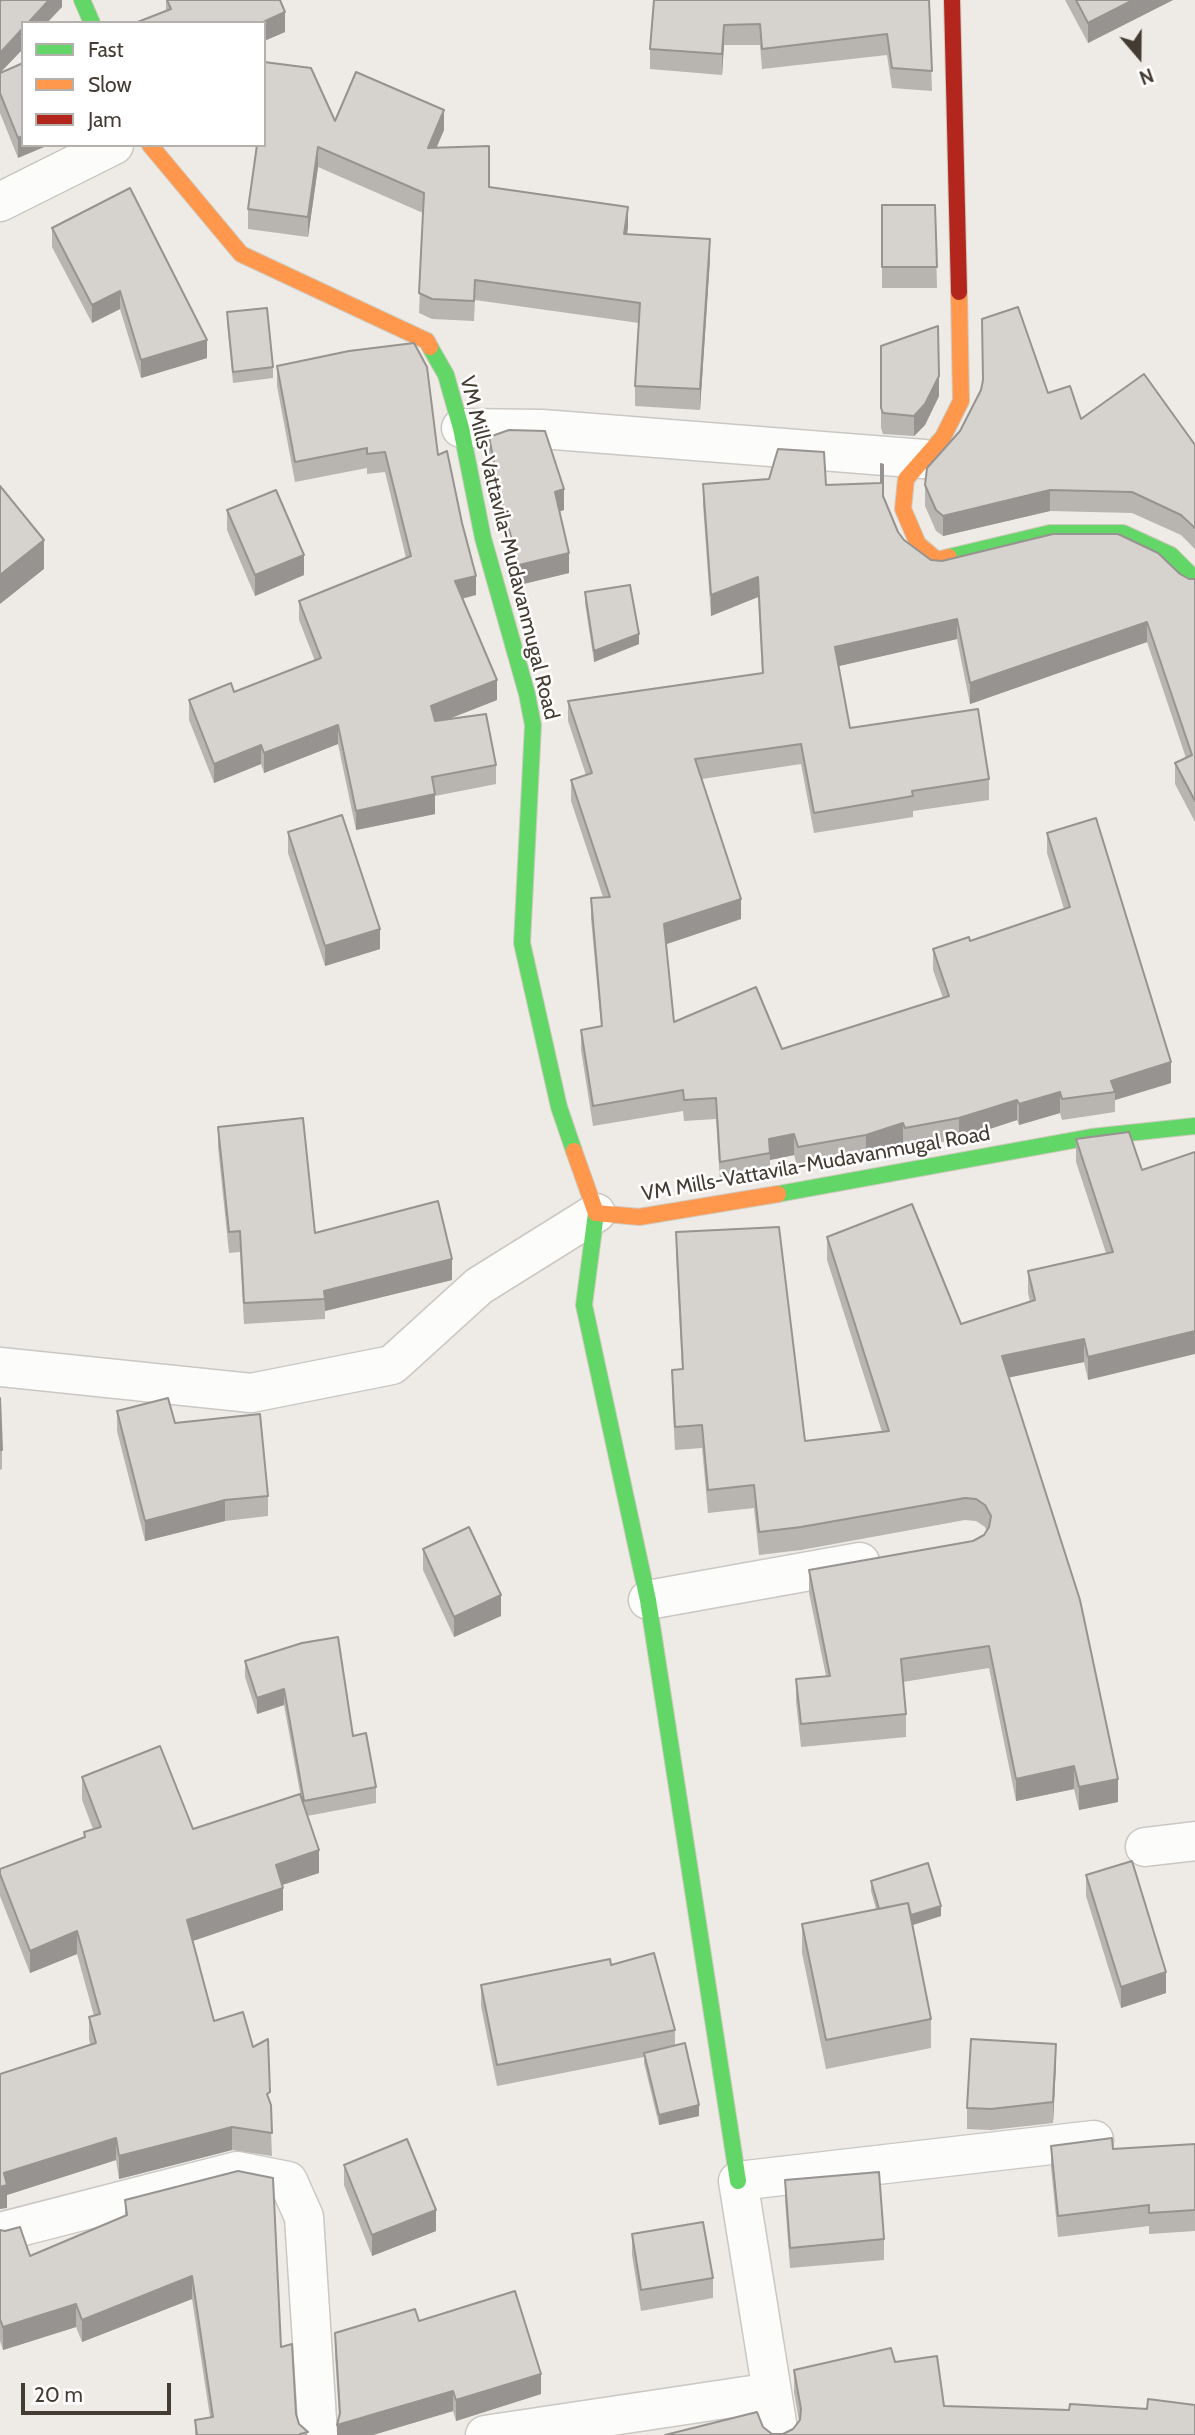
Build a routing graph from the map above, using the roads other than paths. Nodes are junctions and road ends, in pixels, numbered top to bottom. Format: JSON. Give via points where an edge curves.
{"nodes":[{"id":1,"x":82,"y":0,"type":"edge"},
{"id":2,"x":952,"y":0,"type":"edge"},
{"id":3,"x":91,"y":21,"type":"edge"},
{"id":4,"x":110,"y":147,"type":"edge"},
{"id":5,"x":152,"y":147,"type":"edge"},
{"id":6,"x":0,"y":202,"type":"edge"},
{"id":7,"x":461,"y":428,"type":"junction"},
{"id":8,"x":924,"y":459,"type":"junction"},
{"id":9,"x":1195,"y":579,"type":"edge"},
{"id":10,"x":1195,"y":1126,"type":"edge"},
{"id":11,"x":596,"y":1213,"type":"junction"},
{"id":12,"x":0,"y":1367,"type":"edge"},
{"id":13,"x":889,"y":1557,"type":"edge"},
{"id":14,"x":648,"y":1600,"type":"junction"},
{"id":15,"x":1195,"y":1840,"type":"edge"},
{"id":16,"x":1145,"y":1847,"type":"dead end"},
{"id":17,"x":1094,"y":2140,"type":"edge"},
{"id":18,"x":738,"y":2181,"type":"junction"},
{"id":19,"x":0,"y":2232,"type":"edge"},
{"id":20,"x":772,"y":2392,"type":"junction"},
{"id":21,"x":318,"y":2435,"type":"edge"},
{"id":22,"x":485,"y":2435,"type":"edge"},
{"id":23,"x":779,"y":2435,"type":"edge"}],
"edges":[{"from":1,"to":3,"type":"street"},
{"from":2,"to":8,"type":"street","via":[[961,401],[943,438]]},
{"from":4,"to":6,"type":"street"},
{"from":5,"to":7,"type":"street","name":"VM Mills-Vattavila-Mudavanmugal Road","via":[[241,254],[427,341],[446,375]]},
{"from":7,"to":8,"type":"street","via":[[542,429]]},
{"from":7,"to":11,"type":"street","name":"VM Mills-Vattavila-Mudavanmugal Road","via":[[482,538],[533,725],[522,943],[559,1107]]},
{"from":8,"to":9,"type":"street","via":[[906,479],[903,509],[918,544],[937,560],[1051,533],[1123,533],[1171,555]]},
{"from":10,"to":11,"type":"street","name":"VM Mills-Vattavila-Mudavanmugal Road","via":[[1091,1137],[639,1217]]},
{"from":11,"to":12,"type":"street","via":[[479,1286],[392,1364],[251,1393]]},
{"from":11,"to":14,"type":"street","via":[[584,1305]]},
{"from":13,"to":14,"type":"street"},
{"from":14,"to":18,"type":"street"},
{"from":15,"to":16,"type":"street"},
{"from":17,"to":18,"type":"street"},
{"from":18,"to":20,"type":"street"},
{"from":19,"to":21,"type":"street","via":[[237,2171],[288,2181],[304,2217]]},
{"from":20,"to":22,"type":"street"},
{"from":20,"to":23,"type":"street"}]}
